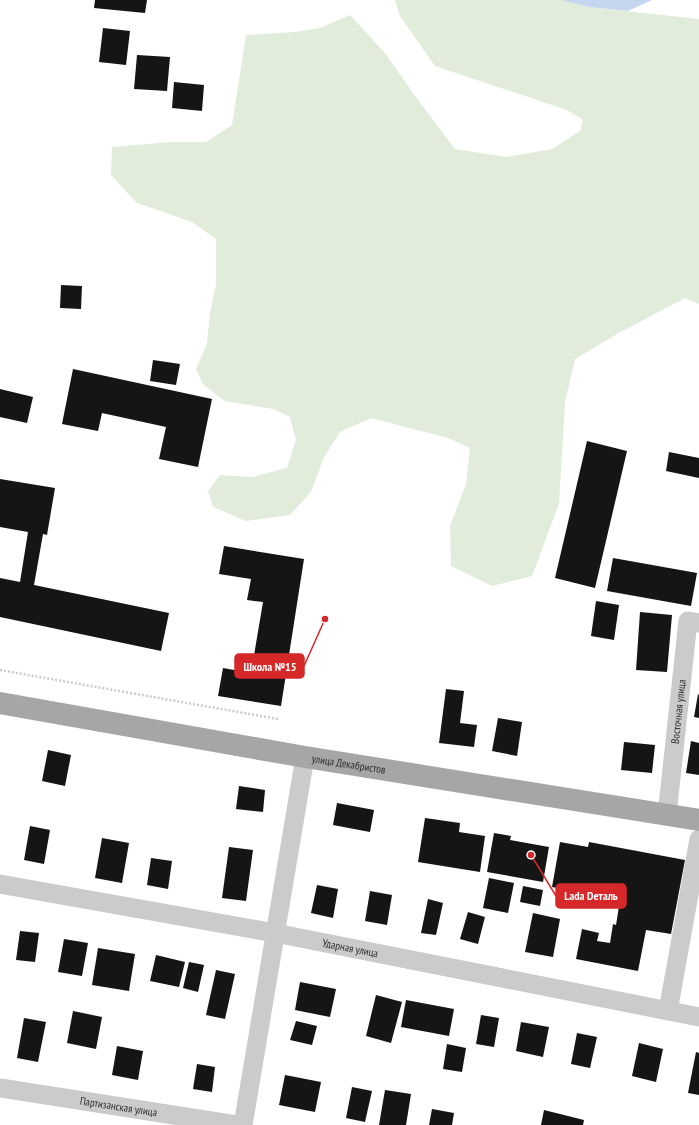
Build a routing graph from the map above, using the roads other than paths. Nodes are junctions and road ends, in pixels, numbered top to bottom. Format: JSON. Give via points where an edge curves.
{"nodes":[{"id":1,"x":699,"y":623,"type":"edge"},
{"id":2,"x":0,"y":703,"type":"edge"},
{"id":3,"x":305,"y":757,"type":"junction"},
{"id":4,"x":667,"y":815,"type":"junction"},
{"id":5,"x":699,"y":820,"type":"edge"},
{"id":6,"x":699,"y":839,"type":"edge"},
{"id":7,"x":0,"y":884,"type":"edge"},
{"id":8,"x":275,"y":933,"type":"junction"},
{"id":9,"x":668,"y":1011,"type":"junction"},
{"id":10,"x":699,"y":1017,"type":"edge"},
{"id":11,"x":0,"y":1088,"type":"edge"},
{"id":12,"x":237,"y":1125,"type":"edge"},
{"id":13,"x":243,"y":1125,"type":"edge"}],
"edges":[{"from":1,"to":4,"type":"street","name":"Восточная улица","via":[[688,621]]},
{"from":2,"to":3,"type":"main road","name":"улица Декабристов"},
{"from":3,"to":4,"type":"main road","name":"улица Декабристов"},
{"from":3,"to":8,"type":"street"},
{"from":4,"to":5,"type":"main road","name":"улица Декабристов"},
{"from":6,"to":9,"type":"street"},
{"from":7,"to":8,"type":"street","name":"Ударная улица"},
{"from":8,"to":9,"type":"street","name":"Ударная улица"},
{"from":8,"to":13,"type":"street"},
{"from":9,"to":10,"type":"street","name":"Ударная улица"},
{"from":11,"to":12,"type":"street","name":"Партизанская улица"}]}
